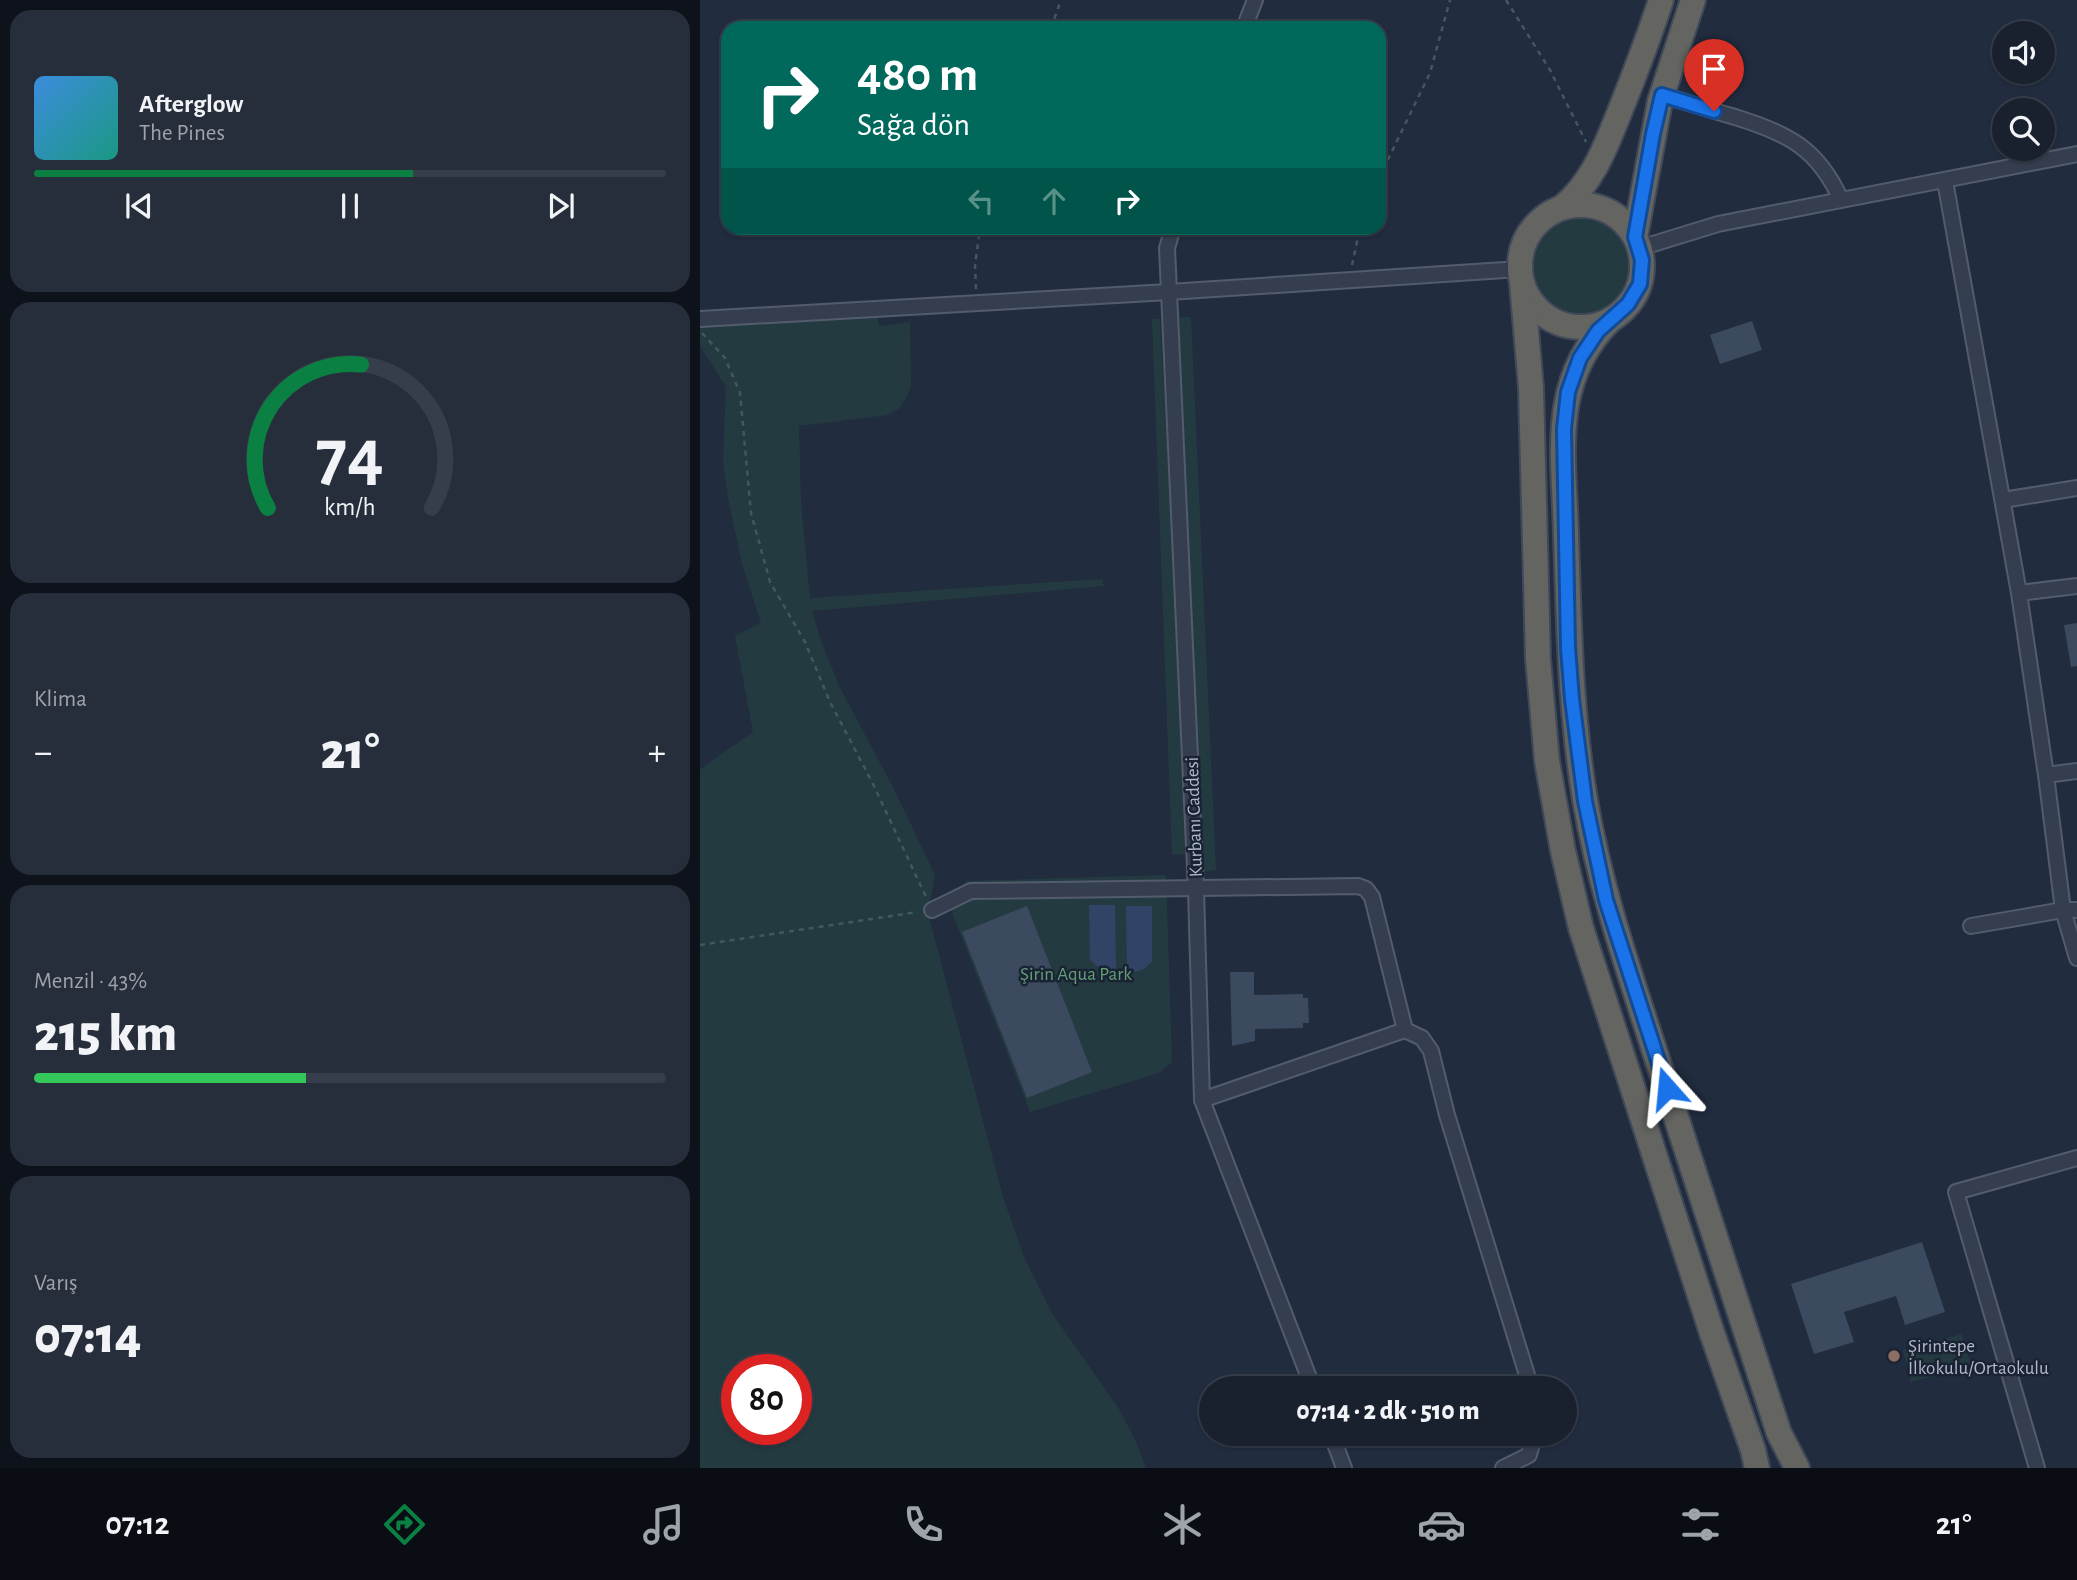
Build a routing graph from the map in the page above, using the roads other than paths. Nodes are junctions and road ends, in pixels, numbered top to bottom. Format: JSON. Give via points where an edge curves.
{"nodes":[{"id":1,"x":1255,"y":0,"type":"edge"},
{"id":2,"x":1661,"y":0,"type":"edge"},
{"id":3,"x":1693,"y":0,"type":"edge"},
{"id":4,"x":1247,"y":21,"type":"edge"},
{"id":5,"x":1662,"y":95,"type":"junction"},
{"id":6,"x":2077,"y":154,"type":"edge"},
{"id":7,"x":1945,"y":181,"type":"junction"},
{"id":8,"x":1841,"y":200,"type":"junction"},
{"id":9,"x":1563,"y":207,"type":"junction"},
{"id":10,"x":1171,"y":235,"type":"edge"},
{"id":11,"x":1637,"y":242,"type":"junction"},
{"id":12,"x":1521,"y":276,"type":"junction"},
{"id":13,"x":1169,"y":292,"type":"junction"},
{"id":14,"x":700,"y":319,"type":"edge"},
{"id":15,"x":1610,"y":320,"type":"junction"},
{"id":16,"x":2077,"y":488,"type":"edge"},
{"id":17,"x":2003,"y":500,"type":"junction"},
{"id":18,"x":2077,"y":586,"type":"edge"},
{"id":19,"x":2019,"y":593,"type":"junction"},
{"id":20,"x":2077,"y":771,"type":"edge"},
{"id":21,"x":2046,"y":775,"type":"junction"},
{"id":22,"x":1196,"y":890,"type":"junction"},
{"id":23,"x":932,"y":910,"type":"road end"},
{"id":24,"x":2070,"y":910,"type":"edge"},
{"id":25,"x":1971,"y":926,"type":"dead end"},
{"id":26,"x":2077,"y":958,"type":"edge"},
{"id":27,"x":1405,"y":1030,"type":"junction"},
{"id":28,"x":1202,"y":1100,"type":"junction"},
{"id":29,"x":2077,"y":1158,"type":"edge"},
{"id":30,"x":1308,"y":1376,"type":"edge"},
{"id":31,"x":1527,"y":1376,"type":"edge"},
{"id":32,"x":1336,"y":1446,"type":"edge"},
{"id":33,"x":1531,"y":1446,"type":"edge"},
{"id":34,"x":1344,"y":1468,"type":"edge"},
{"id":35,"x":1503,"y":1468,"type":"edge"},
{"id":36,"x":1757,"y":1468,"type":"edge"},
{"id":37,"x":1797,"y":1468,"type":"edge"},
{"id":38,"x":2037,"y":1468,"type":"edge"}],
"edges":[{"from":1,"to":4,"type":"street"},
{"from":2,"to":9,"type":"highway","via":[[1596,168]]},
{"from":3,"to":5,"type":"highway"},
{"from":5,"to":8,"type":"street","via":[[1790,138],[1824,169]]},
{"from":5,"to":11,"type":"highway"},
{"from":6,"to":7,"type":"street"},
{"from":7,"to":8,"type":"street"},
{"from":7,"to":17,"type":"street"},
{"from":8,"to":11,"type":"street"},
{"from":9,"to":11,"type":"highway","via":[[1587,205],[1610,212]]},
{"from":9,"to":12,"type":"highway","via":[[1533,227],[1522,248]]},
{"from":10,"to":13,"type":"street","name":"Kurbanı Caddesi"},
{"from":11,"to":15,"type":"highway","via":[[1642,272],[1635,295]]},
{"from":12,"to":13,"type":"street","via":[[1351,280]]},
{"from":12,"to":15,"type":"highway","via":[[1527,294],[1542,313],[1563,324],[1587,326]]},
{"from":12,"to":36,"type":"highway","via":[[1531,388],[1538,659],[1547,761],[1560,838],[1581,928]]},
{"from":13,"to":14,"type":"street"},
{"from":13,"to":22,"type":"street","name":"Kurbanı Caddesi"},
{"from":15,"to":37,"type":"highway","via":[[1575,369],[1564,429],[1568,648],[1585,801],[1606,900],[1779,1433]]},
{"from":16,"to":17,"type":"street"},
{"from":17,"to":19,"type":"street"},
{"from":18,"to":19,"type":"street"},
{"from":19,"to":21,"type":"street"},
{"from":20,"to":21,"type":"street"},
{"from":21,"to":24,"type":"street"},
{"from":22,"to":23,"type":"street","via":[[971,891]]},
{"from":22,"to":27,"type":"street","via":[[1366,889],[1372,897]]},
{"from":22,"to":28,"type":"street","name":"Kurbanı Caddesi"},
{"from":24,"to":25,"type":"street"},
{"from":24,"to":26,"type":"street"},
{"from":27,"to":28,"type":"street"},
{"from":27,"to":31,"type":"street","via":[[1422,1038],[1431,1051]]},
{"from":28,"to":30,"type":"street","name":"Kurbanı Caddesi"},
{"from":29,"to":38,"type":"street","via":[[1956,1192]]},
{"from":32,"to":34,"type":"street"},
{"from":33,"to":35,"type":"street","via":[[1529,1455]]}]}
